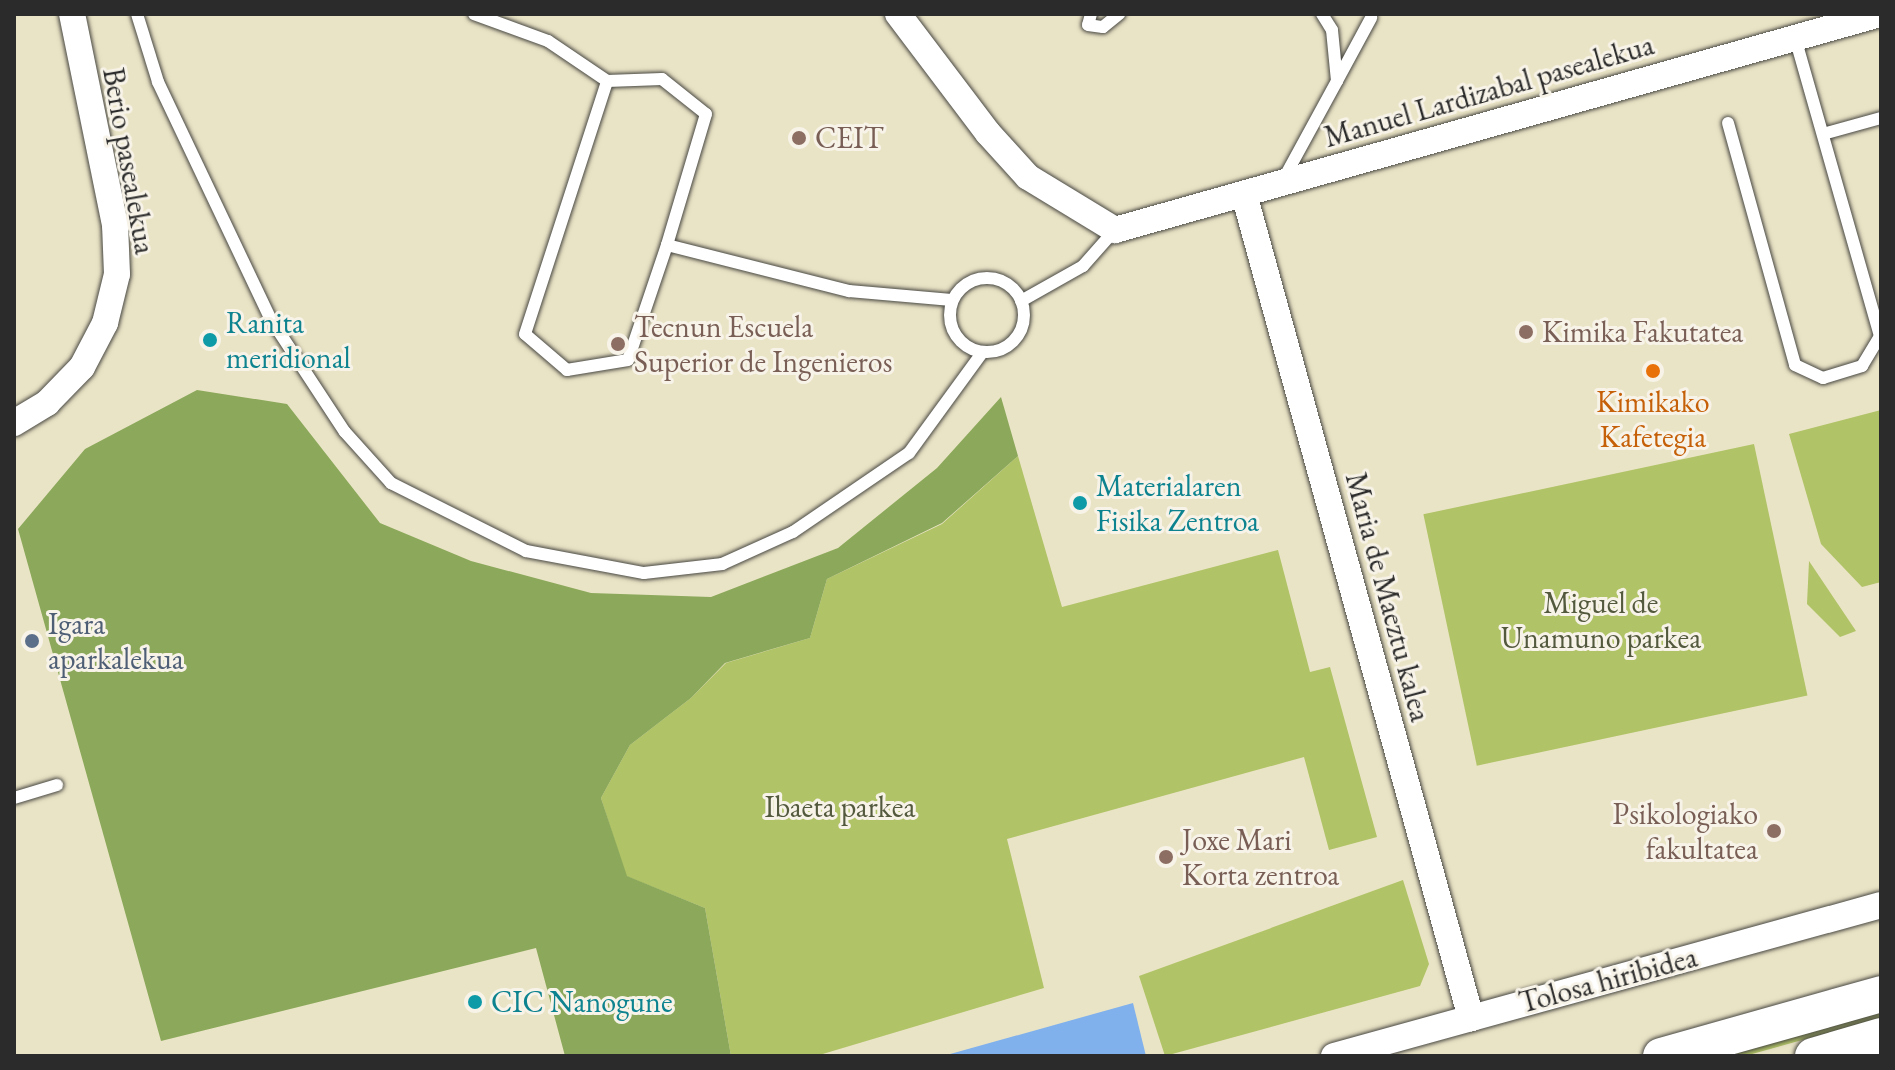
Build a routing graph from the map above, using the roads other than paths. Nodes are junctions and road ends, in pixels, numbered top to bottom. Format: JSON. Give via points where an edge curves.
{"nodes":[{"id":1,"x":72,"y":14,"type":"edge"},
{"id":2,"x":137,"y":14,"type":"edge"},
{"id":3,"x":474,"y":14,"type":"edge"},
{"id":4,"x":898,"y":14,"type":"edge"},
{"id":5,"x":1091,"y":14,"type":"edge"},
{"id":6,"x":1119,"y":14,"type":"edge"},
{"id":7,"x":1322,"y":14,"type":"edge"},
{"id":8,"x":1880,"y":14,"type":"edge"},
{"id":9,"x":1371,"y":18,"type":"dead end"},
{"id":10,"x":1795,"y":38,"type":"junction"},
{"id":11,"x":607,"y":81,"type":"junction"},
{"id":12,"x":1337,"y":81,"type":"junction"},
{"id":13,"x":1881,"y":118,"type":"edge"},
{"id":14,"x":1728,"y":123,"type":"dead end"},
{"id":15,"x":1823,"y":134,"type":"junction"},
{"id":16,"x":1281,"y":183,"type":"junction"},
{"id":17,"x":1244,"y":194,"type":"junction"},
{"id":18,"x":1115,"y":230,"type":"junction"},
{"id":19,"x":667,"y":245,"type":"junction"},
{"id":20,"x":952,"y":300,"type":"junction"},
{"id":21,"x":1021,"y":301,"type":"junction"},
{"id":22,"x":982,"y":353,"type":"junction"},
{"id":23,"x":14,"y":423,"type":"edge"},
{"id":24,"x":57,"y":785,"type":"dead end"},
{"id":25,"x":14,"y":798,"type":"edge"},
{"id":26,"x":1881,"y":905,"type":"edge"},
{"id":27,"x":1881,"y":994,"type":"edge"},
{"id":28,"x":1471,"y":1018,"type":"junction"},
{"id":29,"x":1881,"y":1036,"type":"edge"},
{"id":30,"x":1334,"y":1056,"type":"edge"},
{"id":31,"x":1661,"y":1056,"type":"edge"},
{"id":32,"x":1813,"y":1056,"type":"edge"}],
"edges":[{"from":1,"to":23,"type":"street","name":"Berio pasealekua","via":[[115,225],[117,274],[105,323],[82,367],[47,403]]},
{"from":2,"to":22,"type":"lane","via":[[158,82],[270,318],[345,432],[391,483],[526,551],[644,573],[722,564],[793,532],[909,453]]},
{"from":3,"to":11,"type":"lane","via":[[548,41]]},
{"from":4,"to":18,"type":"street","via":[[1028,177]]},
{"from":5,"to":6,"type":"lane","via":[[1088,25],[1103,27]]},
{"from":7,"to":12,"type":"lane","via":[[1332,30]]},
{"from":8,"to":10,"type":"street","name":"Manuel Lardizabal pasealekua"},
{"from":9,"to":12,"type":"lane"},
{"from":10,"to":15,"type":"lane"},
{"from":10,"to":16,"type":"street","name":"Manuel Lardizabal pasealekua"},
{"from":11,"to":19,"type":"lane","via":[[662,79],[706,114]]},
{"from":11,"to":19,"type":"lane","via":[[525,334],[567,370],[628,360]]},
{"from":12,"to":16,"type":"lane"},
{"from":13,"to":15,"type":"lane"},
{"from":14,"to":15,"type":"lane","via":[[1795,365],[1823,378],[1862,366],[1880,336]]},
{"from":16,"to":17,"type":"street","name":"Manuel Lardizabal pasealekua"},
{"from":17,"to":18,"type":"street","name":"Manuel Lardizabal pasealekua"},
{"from":17,"to":28,"type":"street","name":"Maria de Maeztu kalea"},
{"from":18,"to":21,"type":"lane","via":[[1083,266]]},
{"from":19,"to":20,"type":"lane","via":[[849,291]]},
{"from":20,"to":21,"type":"lane","via":[[964,285],[992,278],[1014,290]]},
{"from":20,"to":22,"type":"lane","via":[[954,335]]},
{"from":21,"to":22,"type":"lane","via":[[1024,312],[1017,337],[995,352]]},
{"from":24,"to":25,"type":"lane"},
{"from":26,"to":28,"type":"street","name":"Tolosa hiribidea"},
{"from":27,"to":31,"type":"main road"},
{"from":28,"to":30,"type":"street","name":"Tolosa hiribidea"},
{"from":29,"to":32,"type":"main road"}]}
